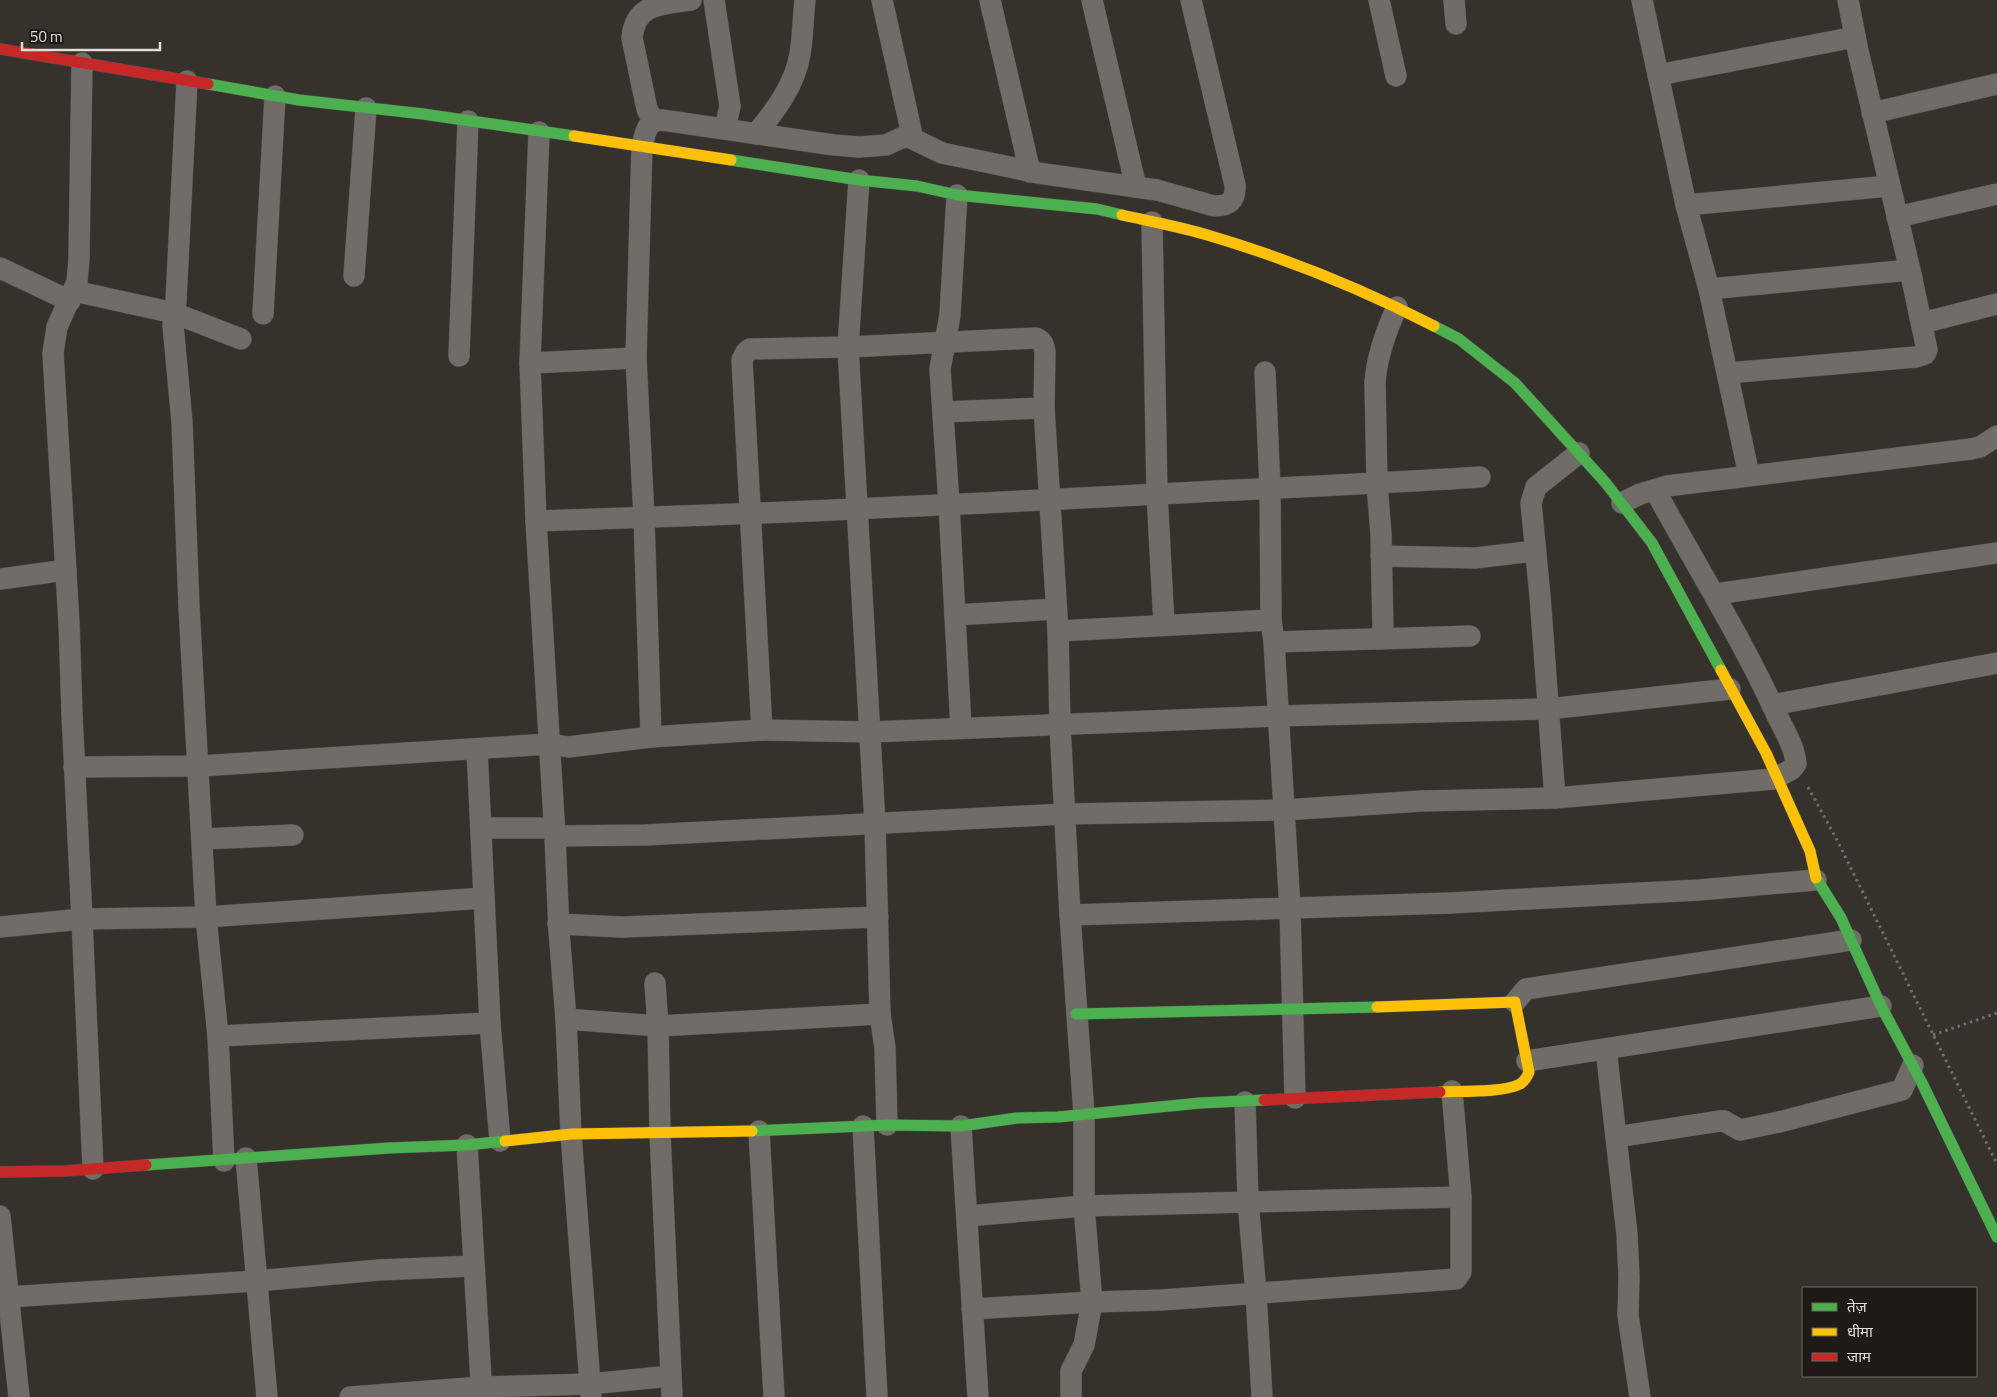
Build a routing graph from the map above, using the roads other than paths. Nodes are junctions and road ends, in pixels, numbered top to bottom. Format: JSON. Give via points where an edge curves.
{"nodes":[{"id":1,"x":691,"y":0,"type":"edge"},
{"id":2,"x":714,"y":0,"type":"edge"},
{"id":3,"x":804,"y":0,"type":"edge"},
{"id":4,"x":882,"y":0,"type":"edge"},
{"id":5,"x":990,"y":0,"type":"edge"},
{"id":6,"x":1092,"y":0,"type":"edge"},
{"id":7,"x":1191,"y":0,"type":"edge"},
{"id":8,"x":1379,"y":0,"type":"edge"},
{"id":9,"x":1454,"y":0,"type":"edge"},
{"id":10,"x":1642,"y":0,"type":"edge"},
{"id":11,"x":1848,"y":0,"type":"edge"},
{"id":12,"x":1456,"y":24,"type":"dead end"},
{"id":13,"x":1855,"y":37,"type":"junction"},
{"id":14,"x":0,"y":49,"type":"edge"},
{"id":15,"x":82,"y":63,"type":"junction"},
{"id":16,"x":1658,"y":75,"type":"junction"},
{"id":17,"x":1396,"y":76,"type":"dead end"},
{"id":18,"x":187,"y":81,"type":"junction"},
{"id":19,"x":1997,"y":84,"type":"edge"},
{"id":20,"x":275,"y":96,"type":"junction"},
{"id":21,"x":366,"y":108,"type":"junction"},
{"id":22,"x":1872,"y":114,"type":"junction"},
{"id":23,"x":468,"y":121,"type":"junction"},
{"id":24,"x":654,"y":121,"type":"junction"},
{"id":25,"x":725,"y":129,"type":"junction"},
{"id":26,"x":539,"y":132,"type":"junction"},
{"id":27,"x":756,"y":134,"type":"junction"},
{"id":28,"x":913,"y":138,"type":"junction"},
{"id":29,"x":642,"y":146,"type":"junction"},
{"id":30,"x":1030,"y":172,"type":"junction"},
{"id":31,"x":859,"y":180,"type":"junction"},
{"id":32,"x":1889,"y":186,"type":"junction"},
{"id":33,"x":1136,"y":187,"type":"junction"},
{"id":34,"x":1997,"y":194,"type":"edge"},
{"id":35,"x":956,"y":195,"type":"junction"},
{"id":36,"x":1686,"y":205,"type":"junction"},
{"id":37,"x":1897,"y":217,"type":"junction"},
{"id":38,"x":1152,"y":222,"type":"junction"},
{"id":39,"x":0,"y":268,"type":"edge"},
{"id":40,"x":1910,"y":270,"type":"junction"},
{"id":41,"x":354,"y":276,"type":"dead end"},
{"id":42,"x":1709,"y":289,"type":"junction"},
{"id":43,"x":72,"y":296,"type":"junction"},
{"id":44,"x":1997,"y":304,"type":"edge"},
{"id":45,"x":1397,"y":307,"type":"junction"},
{"id":46,"x":174,"y":313,"type":"junction"},
{"id":47,"x":263,"y":314,"type":"dead end"},
{"id":48,"x":1922,"y":323,"type":"junction"},
{"id":49,"x":242,"y":339,"type":"dead end"},
{"id":50,"x":944,"y":342,"type":"junction"},
{"id":51,"x":848,"y":347,"type":"junction"},
{"id":52,"x":459,"y":356,"type":"dead end"},
{"id":53,"x":636,"y":358,"type":"junction"},
{"id":54,"x":530,"y":363,"type":"junction"},
{"id":55,"x":1264,"y":372,"type":"dead end"},
{"id":56,"x":1728,"y":373,"type":"junction"},
{"id":57,"x":1044,"y":408,"type":"junction"},
{"id":58,"x":943,"y":412,"type":"junction"},
{"id":59,"x":1997,"y":436,"type":"edge"},
{"id":60,"x":1579,"y":453,"type":"junction"},
{"id":61,"x":1749,"y":475,"type":"junction"},
{"id":62,"x":1480,"y":477,"type":"dead end"},
{"id":63,"x":1377,"y":484,"type":"junction"},
{"id":64,"x":1270,"y":488,"type":"junction"},
{"id":65,"x":1157,"y":494,"type":"junction"},
{"id":66,"x":1636,"y":496,"type":"junction"},
{"id":67,"x":1049,"y":500,"type":"junction"},
{"id":68,"x":949,"y":504,"type":"junction"},
{"id":69,"x":856,"y":508,"type":"junction"},
{"id":70,"x":751,"y":514,"type":"junction"},
{"id":71,"x":644,"y":518,"type":"junction"},
{"id":72,"x":536,"y":522,"type":"junction"},
{"id":73,"x":1535,"y":551,"type":"junction"},
{"id":74,"x":1997,"y":552,"type":"edge"},
{"id":75,"x":1382,"y":556,"type":"junction"},
{"id":76,"x":66,"y":570,"type":"junction"},
{"id":77,"x":0,"y":579,"type":"edge"},
{"id":78,"x":1716,"y":594,"type":"junction"},
{"id":79,"x":1056,"y":609,"type":"junction"},
{"id":80,"x":955,"y":615,"type":"junction"},
{"id":81,"x":1271,"y":620,"type":"junction"},
{"id":82,"x":1164,"y":624,"type":"junction"},
{"id":83,"x":1058,"y":631,"type":"junction"},
{"id":84,"x":1470,"y":636,"type":"dead end"},
{"id":85,"x":1377,"y":638,"type":"junction"},
{"id":86,"x":1274,"y":642,"type":"junction"},
{"id":87,"x":1997,"y":663,"type":"edge"},
{"id":88,"x":1730,"y":689,"type":"junction"},
{"id":89,"x":1772,"y":705,"type":"junction"},
{"id":90,"x":1548,"y":709,"type":"junction"},
{"id":91,"x":1277,"y":716,"type":"junction"},
{"id":92,"x":1060,"y":725,"type":"junction"},
{"id":93,"x":961,"y":728,"type":"junction"},
{"id":94,"x":762,"y":730,"type":"junction"},
{"id":95,"x":870,"y":732,"type":"junction"},
{"id":96,"x":651,"y":737,"type":"junction"},
{"id":97,"x":550,"y":744,"type":"junction"},
{"id":98,"x":477,"y":749,"type":"junction"},
{"id":99,"x":198,"y":766,"type":"junction"},
{"id":100,"x":74,"y":767,"type":"junction"},
{"id":101,"x":1787,"y":771,"type":"junction"},
{"id":102,"x":1555,"y":798,"type":"junction"},
{"id":103,"x":1284,"y":810,"type":"junction"},
{"id":104,"x":1065,"y":814,"type":"junction"},
{"id":105,"x":875,"y":824,"type":"junction"},
{"id":106,"x":481,"y":828,"type":"junction"},
{"id":107,"x":555,"y":832,"type":"junction"},
{"id":108,"x":293,"y":835,"type":"dead end"},
{"id":109,"x":202,"y":839,"type":"junction"},
{"id":110,"x":1816,"y":880,"type":"junction"},
{"id":111,"x":484,"y":898,"type":"junction"},
{"id":112,"x":1290,"y":909,"type":"junction"},
{"id":113,"x":1070,"y":915,"type":"junction"},
{"id":114,"x":206,"y":917,"type":"junction"},
{"id":115,"x":878,"y":917,"type":"junction"},
{"id":116,"x":82,"y":920,"type":"junction"},
{"id":117,"x":558,"y":924,"type":"junction"},
{"id":118,"x":0,"y":927,"type":"edge"},
{"id":119,"x":1851,"y":940,"type":"junction"},
{"id":120,"x":655,"y":983,"type":"dead end"},
{"id":121,"x":1515,"y":1002,"type":"junction"},
{"id":122,"x":1881,"y":1006,"type":"junction"},
{"id":123,"x":1292,"y":1010,"type":"junction"},
{"id":124,"x":880,"y":1014,"type":"junction"},
{"id":125,"x":1076,"y":1014,"type":"junction"},
{"id":126,"x":566,"y":1019,"type":"junction"},
{"id":127,"x":490,"y":1023,"type":"junction"},
{"id":128,"x":658,"y":1026,"type":"junction"},
{"id":129,"x":218,"y":1036,"type":"junction"},
{"id":130,"x":1606,"y":1049,"type":"junction"},
{"id":131,"x":1528,"y":1061,"type":"junction"},
{"id":132,"x":1913,"y":1065,"type":"junction"},
{"id":133,"x":1452,"y":1091,"type":"junction"},
{"id":134,"x":1295,"y":1098,"type":"junction"},
{"id":135,"x":1246,"y":1102,"type":"junction"},
{"id":136,"x":1084,"y":1114,"type":"junction"},
{"id":137,"x":887,"y":1125,"type":"junction"},
{"id":138,"x":863,"y":1126,"type":"junction"},
{"id":139,"x":961,"y":1126,"type":"junction"},
{"id":140,"x":759,"y":1131,"type":"junction"},
{"id":141,"x":660,"y":1133,"type":"junction"},
{"id":142,"x":571,"y":1134,"type":"junction"},
{"id":143,"x":1616,"y":1137,"type":"junction"},
{"id":144,"x":500,"y":1141,"type":"junction"},
{"id":145,"x":467,"y":1145,"type":"junction"},
{"id":146,"x":246,"y":1158,"type":"junction"},
{"id":147,"x":224,"y":1161,"type":"junction"},
{"id":148,"x":93,"y":1169,"type":"junction"},
{"id":149,"x":0,"y":1172,"type":"edge"},
{"id":150,"x":1461,"y":1197,"type":"junction"},
{"id":151,"x":1248,"y":1201,"type":"junction"},
{"id":152,"x":1084,"y":1206,"type":"junction"},
{"id":153,"x":0,"y":1216,"type":"edge"},
{"id":154,"x":967,"y":1216,"type":"junction"},
{"id":155,"x":1997,"y":1237,"type":"edge"},
{"id":156,"x":474,"y":1266,"type":"junction"},
{"id":157,"x":257,"y":1281,"type":"junction"},
{"id":158,"x":1256,"y":1293,"type":"junction"},
{"id":159,"x":8,"y":1297,"type":"junction"},
{"id":160,"x":1092,"y":1302,"type":"junction"},
{"id":161,"x":972,"y":1309,"type":"junction"},
{"id":162,"x":672,"y":1387,"type":"edge"},
{"id":163,"x":590,"y":1390,"type":"edge"},
{"id":164,"x":482,"y":1392,"type":"edge"},
{"id":165,"x":19,"y":1397,"type":"edge"},
{"id":166,"x":267,"y":1397,"type":"edge"},
{"id":167,"x":350,"y":1397,"type":"edge"},
{"id":168,"x":774,"y":1397,"type":"edge"},
{"id":169,"x":877,"y":1397,"type":"edge"},
{"id":170,"x":978,"y":1397,"type":"edge"},
{"id":171,"x":1071,"y":1397,"type":"edge"},
{"id":172,"x":1262,"y":1397,"type":"edge"},
{"id":173,"x":1640,"y":1397,"type":"edge"}],
"edges":[{"from":1,"to":24,"type":"street","via":[[652,6],[643,12],[633,28],[632,38],[647,109]]},
{"from":2,"to":25,"type":"street","via":[[730,106]]},
{"from":3,"to":27,"type":"street","via":[[800,54],[793,78],[772,115]]},
{"from":4,"to":28,"type":"street"},
{"from":5,"to":30,"type":"street"},
{"from":6,"to":33,"type":"street"},
{"from":7,"to":33,"type":"street","via":[[1235,185],[1234,198],[1223,206],[1214,206]]},
{"from":8,"to":17,"type":"street"},
{"from":9,"to":12,"type":"street"},
{"from":10,"to":16,"type":"street"},
{"from":11,"to":13,"type":"street"},
{"from":13,"to":16,"type":"street"},
{"from":13,"to":22,"type":"street"},
{"from":14,"to":15,"type":"street"},
{"from":15,"to":18,"type":"street"},
{"from":15,"to":43,"type":"street","via":[[79,258]]},
{"from":16,"to":36,"type":"street"},
{"from":18,"to":20,"type":"street"},
{"from":18,"to":46,"type":"street"},
{"from":19,"to":22,"type":"street"},
{"from":20,"to":21,"type":"street"},
{"from":20,"to":47,"type":"street"},
{"from":21,"to":23,"type":"street"},
{"from":21,"to":41,"type":"street"},
{"from":22,"to":32,"type":"street"},
{"from":23,"to":26,"type":"street"},
{"from":23,"to":52,"type":"street"},
{"from":24,"to":25,"type":"street"},
{"from":24,"to":29,"type":"street","via":[[647,128]]},
{"from":25,"to":27,"type":"street"},
{"from":26,"to":29,"type":"street"},
{"from":26,"to":54,"type":"street"},
{"from":27,"to":28,"type":"street","via":[[860,147],[888,145],[904,137]]},
{"from":28,"to":30,"type":"street","via":[[942,153]]},
{"from":29,"to":31,"type":"street"},
{"from":29,"to":53,"type":"street"},
{"from":30,"to":33,"type":"street"},
{"from":31,"to":35,"type":"street","via":[[916,186]]},
{"from":31,"to":51,"type":"street"},
{"from":32,"to":36,"type":"street"},
{"from":32,"to":37,"type":"street"},
{"from":34,"to":37,"type":"street"},
{"from":35,"to":38,"type":"street","via":[[1097,209]]},
{"from":35,"to":50,"type":"street","via":[[950,315]]},
{"from":36,"to":42,"type":"street"},
{"from":37,"to":40,"type":"street"},
{"from":38,"to":45,"type":"street","via":[[1203,234],[1295,264]]},
{"from":38,"to":65,"type":"street"},
{"from":39,"to":43,"type":"street"},
{"from":40,"to":42,"type":"street"},
{"from":40,"to":48,"type":"street"},
{"from":42,"to":56,"type":"street"},
{"from":43,"to":46,"type":"street"},
{"from":43,"to":76,"type":"street","via":[[54,338]]},
{"from":44,"to":48,"type":"street"},
{"from":45,"to":60,"type":"street","via":[[1459,339],[1515,383]]},
{"from":45,"to":63,"type":"street","via":[[1382,342],[1376,367]]},
{"from":46,"to":49,"type":"street"},
{"from":46,"to":99,"type":"street"},
{"from":48,"to":56,"type":"street","via":[[1927,350],[1921,356]]},
{"from":50,"to":51,"type":"street"},
{"from":50,"to":57,"type":"street","via":[[1040,340],[1045,352]]},
{"from":50,"to":58,"type":"street","via":[[940,369]]},
{"from":51,"to":69,"type":"street"},
{"from":51,"to":70,"type":"street","via":[[750,349],[743,356]]},
{"from":53,"to":54,"type":"street"},
{"from":53,"to":71,"type":"street"},
{"from":54,"to":72,"type":"street"},
{"from":55,"to":64,"type":"street"},
{"from":56,"to":61,"type":"street"},
{"from":57,"to":58,"type":"street"},
{"from":57,"to":67,"type":"street"},
{"from":58,"to":68,"type":"street"},
{"from":59,"to":61,"type":"street","via":[[1971,449]]},
{"from":60,"to":66,"type":"street"},
{"from":60,"to":73,"type":"street","via":[[1544,480],[1532,494]]},
{"from":61,"to":66,"type":"street","via":[[1667,486]]},
{"from":62,"to":63,"type":"street"},
{"from":63,"to":64,"type":"street"},
{"from":63,"to":75,"type":"street"},
{"from":64,"to":65,"type":"street"},
{"from":64,"to":81,"type":"street"},
{"from":65,"to":67,"type":"street"},
{"from":65,"to":82,"type":"street"},
{"from":66,"to":78,"type":"street"},
{"from":66,"to":88,"type":"street","via":[[1652,543]]},
{"from":67,"to":68,"type":"street"},
{"from":67,"to":79,"type":"street"},
{"from":68,"to":69,"type":"street"},
{"from":68,"to":80,"type":"street"},
{"from":69,"to":70,"type":"street"},
{"from":69,"to":95,"type":"street"},
{"from":70,"to":71,"type":"street"},
{"from":70,"to":94,"type":"street"},
{"from":71,"to":72,"type":"street"},
{"from":71,"to":96,"type":"street"},
{"from":72,"to":97,"type":"street"},
{"from":73,"to":75,"type":"street","via":[[1475,558]]},
{"from":73,"to":90,"type":"street"},
{"from":74,"to":78,"type":"street"},
{"from":75,"to":85,"type":"street","via":[[1384,628],[1382,636]]},
{"from":76,"to":77,"type":"street"},
{"from":76,"to":100,"type":"street"},
{"from":78,"to":89,"type":"street"},
{"from":79,"to":80,"type":"street"},
{"from":79,"to":83,"type":"street"},
{"from":80,"to":93,"type":"street"},
{"from":81,"to":82,"type":"street"},
{"from":81,"to":86,"type":"street"},
{"from":82,"to":83,"type":"street"},
{"from":83,"to":92,"type":"street"},
{"from":84,"to":85,"type":"street"},
{"from":85,"to":86,"type":"street"},
{"from":86,"to":91,"type":"street"},
{"from":87,"to":89,"type":"street"},
{"from":88,"to":90,"type":"street"},
{"from":88,"to":101,"type":"street"},
{"from":89,"to":101,"type":"street","via":[[1793,750]]},
{"from":90,"to":91,"type":"street"},
{"from":90,"to":102,"type":"street"},
{"from":91,"to":92,"type":"street"},
{"from":91,"to":103,"type":"street"},
{"from":92,"to":93,"type":"street"},
{"from":92,"to":104,"type":"street"},
{"from":93,"to":95,"type":"street"},
{"from":94,"to":95,"type":"street"},
{"from":94,"to":96,"type":"street"},
{"from":95,"to":105,"type":"street"},
{"from":96,"to":97,"type":"street","via":[[568,748]]},
{"from":97,"to":98,"type":"street"},
{"from":97,"to":107,"type":"street"},
{"from":98,"to":99,"type":"street"},
{"from":98,"to":106,"type":"street"},
{"from":99,"to":100,"type":"street"},
{"from":99,"to":109,"type":"street"},
{"from":100,"to":116,"type":"street"},
{"from":101,"to":102,"type":"street","via":[[1771,780]]},
{"from":101,"to":110,"type":"street"},
{"from":102,"to":103,"type":"street","via":[[1422,801]]},
{"from":103,"to":104,"type":"street"},
{"from":103,"to":112,"type":"street"},
{"from":104,"to":105,"type":"street"},
{"from":104,"to":113,"type":"street"},
{"from":105,"to":107,"type":"street","via":[[645,835]]},
{"from":105,"to":115,"type":"street"},
{"from":106,"to":107,"type":"street"},
{"from":106,"to":111,"type":"street"},
{"from":107,"to":117,"type":"street"},
{"from":108,"to":109,"type":"street"},
{"from":109,"to":114,"type":"street"},
{"from":110,"to":112,"type":"street","via":[[1700,890]]},
{"from":110,"to":119,"type":"street"},
{"from":111,"to":114,"type":"street"},
{"from":111,"to":127,"type":"street"},
{"from":112,"to":113,"type":"street"},
{"from":112,"to":123,"type":"street"},
{"from":113,"to":125,"type":"street"},
{"from":114,"to":116,"type":"street"},
{"from":114,"to":129,"type":"street"},
{"from":115,"to":117,"type":"street","via":[[622,927]]},
{"from":115,"to":124,"type":"street"},
{"from":116,"to":118,"type":"street"},
{"from":116,"to":148,"type":"street"},
{"from":117,"to":126,"type":"street"},
{"from":119,"to":121,"type":"street","via":[[1526,989]]},
{"from":119,"to":122,"type":"street"},
{"from":120,"to":128,"type":"street"},
{"from":121,"to":123,"type":"street"},
{"from":121,"to":131,"type":"street"},
{"from":122,"to":130,"type":"street"},
{"from":122,"to":132,"type":"street"},
{"from":123,"to":125,"type":"street"},
{"from":123,"to":134,"type":"street"},
{"from":124,"to":128,"type":"street"},
{"from":124,"to":137,"type":"street","via":[[885,1048]]},
{"from":125,"to":136,"type":"street"},
{"from":126,"to":128,"type":"street"},
{"from":126,"to":142,"type":"street"},
{"from":127,"to":129,"type":"street"},
{"from":127,"to":144,"type":"street"},
{"from":128,"to":141,"type":"street"},
{"from":129,"to":147,"type":"street"},
{"from":130,"to":131,"type":"street"},
{"from":130,"to":143,"type":"street"},
{"from":131,"to":133,"type":"street","via":[[1528,1076],[1517,1086]]},
{"from":132,"to":143,"type":"street","via":[[1904,1087],[1898,1092],[1779,1122],[1740,1130],[1720,1121]]},
{"from":132,"to":155,"type":"street"},
{"from":133,"to":134,"type":"street"},
{"from":133,"to":150,"type":"street"},
{"from":134,"to":135,"type":"street"},
{"from":135,"to":136,"type":"street"},
{"from":135,"to":151,"type":"street"},
{"from":136,"to":139,"type":"street"},
{"from":136,"to":152,"type":"street"},
{"from":137,"to":138,"type":"street"},
{"from":137,"to":139,"type":"street"},
{"from":138,"to":140,"type":"street"},
{"from":138,"to":169,"type":"street"},
{"from":139,"to":154,"type":"street"},
{"from":140,"to":141,"type":"street"},
{"from":140,"to":168,"type":"street"},
{"from":141,"to":142,"type":"street"},
{"from":141,"to":162,"type":"street"},
{"from":142,"to":144,"type":"street"},
{"from":142,"to":163,"type":"street"},
{"from":143,"to":173,"type":"street","via":[[1630,1277],[1628,1315]]},
{"from":144,"to":145,"type":"street"},
{"from":145,"to":146,"type":"street"},
{"from":145,"to":156,"type":"street"},
{"from":146,"to":147,"type":"street"},
{"from":146,"to":157,"type":"street"},
{"from":147,"to":148,"type":"street"},
{"from":148,"to":149,"type":"street"},
{"from":150,"to":151,"type":"street"},
{"from":150,"to":158,"type":"street","via":[[1461,1272],[1456,1280]]},
{"from":151,"to":152,"type":"street"},
{"from":151,"to":158,"type":"street"},
{"from":152,"to":154,"type":"street"},
{"from":152,"to":160,"type":"street"},
{"from":153,"to":159,"type":"street"},
{"from":154,"to":161,"type":"street"},
{"from":156,"to":157,"type":"street"},
{"from":156,"to":164,"type":"street"},
{"from":157,"to":159,"type":"street"},
{"from":157,"to":166,"type":"street"},
{"from":158,"to":160,"type":"street"},
{"from":158,"to":172,"type":"street"},
{"from":159,"to":165,"type":"street"},
{"from":160,"to":161,"type":"street"},
{"from":160,"to":171,"type":"street","via":[[1084,1345],[1071,1371]]},
{"from":161,"to":170,"type":"street"},
{"from":162,"to":163,"type":"street"},
{"from":163,"to":164,"type":"street"},
{"from":164,"to":167,"type":"street"}]}
